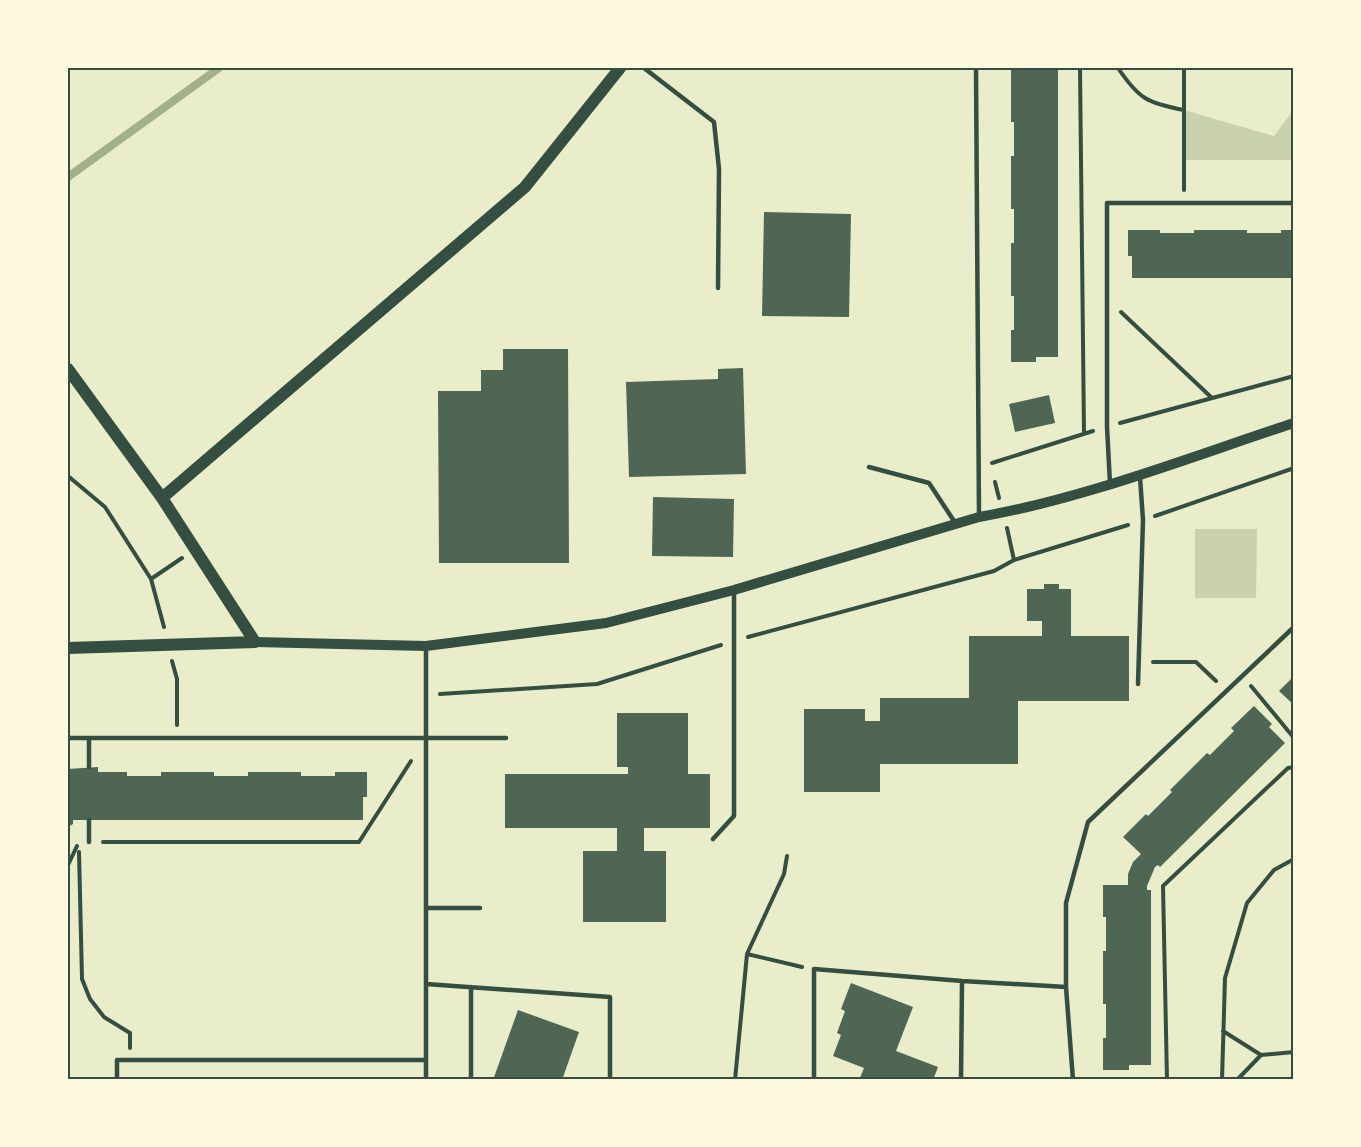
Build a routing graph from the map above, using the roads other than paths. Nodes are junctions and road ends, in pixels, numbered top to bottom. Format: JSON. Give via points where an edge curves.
{"nodes":[{"id":1,"x":620,"y":68,"type":"edge"},
{"id":2,"x":644,"y":68,"type":"edge"},
{"id":3,"x":976,"y":68,"type":"edge"},
{"id":4,"x":1293,"y":203,"type":"edge"},
{"id":5,"x":718,"y":288,"type":"dead end"},
{"id":6,"x":68,"y":369,"type":"edge"},
{"id":7,"x":1293,"y":423,"type":"edge"},
{"id":8,"x":868,"y":467,"type":"dead end"},
{"id":9,"x":1140,"y":474,"type":"junction"},
{"id":10,"x":1110,"y":484,"type":"junction"},
{"id":11,"x":162,"y":498,"type":"junction"},
{"id":12,"x":980,"y":517,"type":"junction"},
{"id":13,"x":956,"y":524,"type":"junction"},
{"id":14,"x":734,"y":590,"type":"junction"},
{"id":15,"x":1293,"y":627,"type":"edge"},
{"id":16,"x":255,"y":642,"type":"junction"},
{"id":17,"x":426,"y":646,"type":"junction"},
{"id":18,"x":68,"y":648,"type":"edge"},
{"id":19,"x":1138,"y":684,"type":"dead end"},
{"id":20,"x":68,"y":738,"type":"edge"},
{"id":21,"x":89,"y":738,"type":"junction"},
{"id":22,"x":426,"y":738,"type":"junction"},
{"id":23,"x":506,"y":738,"type":"dead end"},
{"id":24,"x":89,"y":767,"type":"dead end"},
{"id":25,"x":89,"y":820,"type":"dead end"},
{"id":26,"x":713,"y":839,"type":"dead end"},
{"id":27,"x":89,"y":842,"type":"road end"},
{"id":28,"x":426,"y":908,"type":"junction"},
{"id":29,"x":480,"y":908,"type":"dead end"},
{"id":30,"x":962,"y":981,"type":"junction"},
{"id":31,"x":426,"y":984,"type":"junction"},
{"id":32,"x":471,"y":987,"type":"junction"},
{"id":33,"x":1066,"y":987,"type":"junction"},
{"id":34,"x":426,"y":1060,"type":"junction"},
{"id":35,"x":117,"y":1080,"type":"edge"},
{"id":36,"x":426,"y":1080,"type":"edge"},
{"id":37,"x":471,"y":1080,"type":"edge"},
{"id":38,"x":610,"y":1080,"type":"edge"},
{"id":39,"x":814,"y":1080,"type":"edge"},
{"id":40,"x":961,"y":1080,"type":"edge"},
{"id":41,"x":1073,"y":1080,"type":"edge"}],
"edges":[{"from":1,"to":11,"type":"main road","via":[[525,187]]},
{"from":2,"to":5,"type":"lane","via":[[714,122],[719,169]]},
{"from":3,"to":12,"type":"lane"},
{"from":4,"to":10,"type":"lane","via":[[1107,203]]},
{"from":6,"to":11,"type":"main road"},
{"from":7,"to":9,"type":"street"},
{"from":8,"to":13,"type":"lane","via":[[929,483]]},
{"from":9,"to":10,"type":"street"},
{"from":9,"to":19,"type":"lane","via":[[1143,520]]},
{"from":10,"to":12,"type":"street"},
{"from":11,"to":16,"type":"main road"},
{"from":12,"to":13,"type":"street"},
{"from":13,"to":14,"type":"street"},
{"from":14,"to":17,"type":"street","via":[[606,623]]},
{"from":14,"to":26,"type":"lane","via":[[734,816]]},
{"from":15,"to":33,"type":"lane","via":[[1088,822],[1066,903]]},
{"from":16,"to":17,"type":"street"},
{"from":16,"to":18,"type":"main road"},
{"from":17,"to":22,"type":"lane"},
{"from":20,"to":21,"type":"lane"},
{"from":21,"to":22,"type":"lane"},
{"from":21,"to":24,"type":"lane"},
{"from":22,"to":23,"type":"lane"},
{"from":22,"to":28,"type":"lane"},
{"from":25,"to":27,"type":"lane"},
{"from":28,"to":29,"type":"lane"},
{"from":28,"to":31,"type":"lane"},
{"from":30,"to":33,"type":"lane"},
{"from":30,"to":39,"type":"lane","via":[[814,969]]},
{"from":30,"to":40,"type":"lane"},
{"from":31,"to":32,"type":"lane"},
{"from":31,"to":34,"type":"lane"},
{"from":32,"to":37,"type":"lane"},
{"from":32,"to":38,"type":"lane","via":[[610,997]]},
{"from":33,"to":41,"type":"lane"},
{"from":34,"to":35,"type":"lane","via":[[117,1060]]},
{"from":34,"to":36,"type":"lane"}]}
